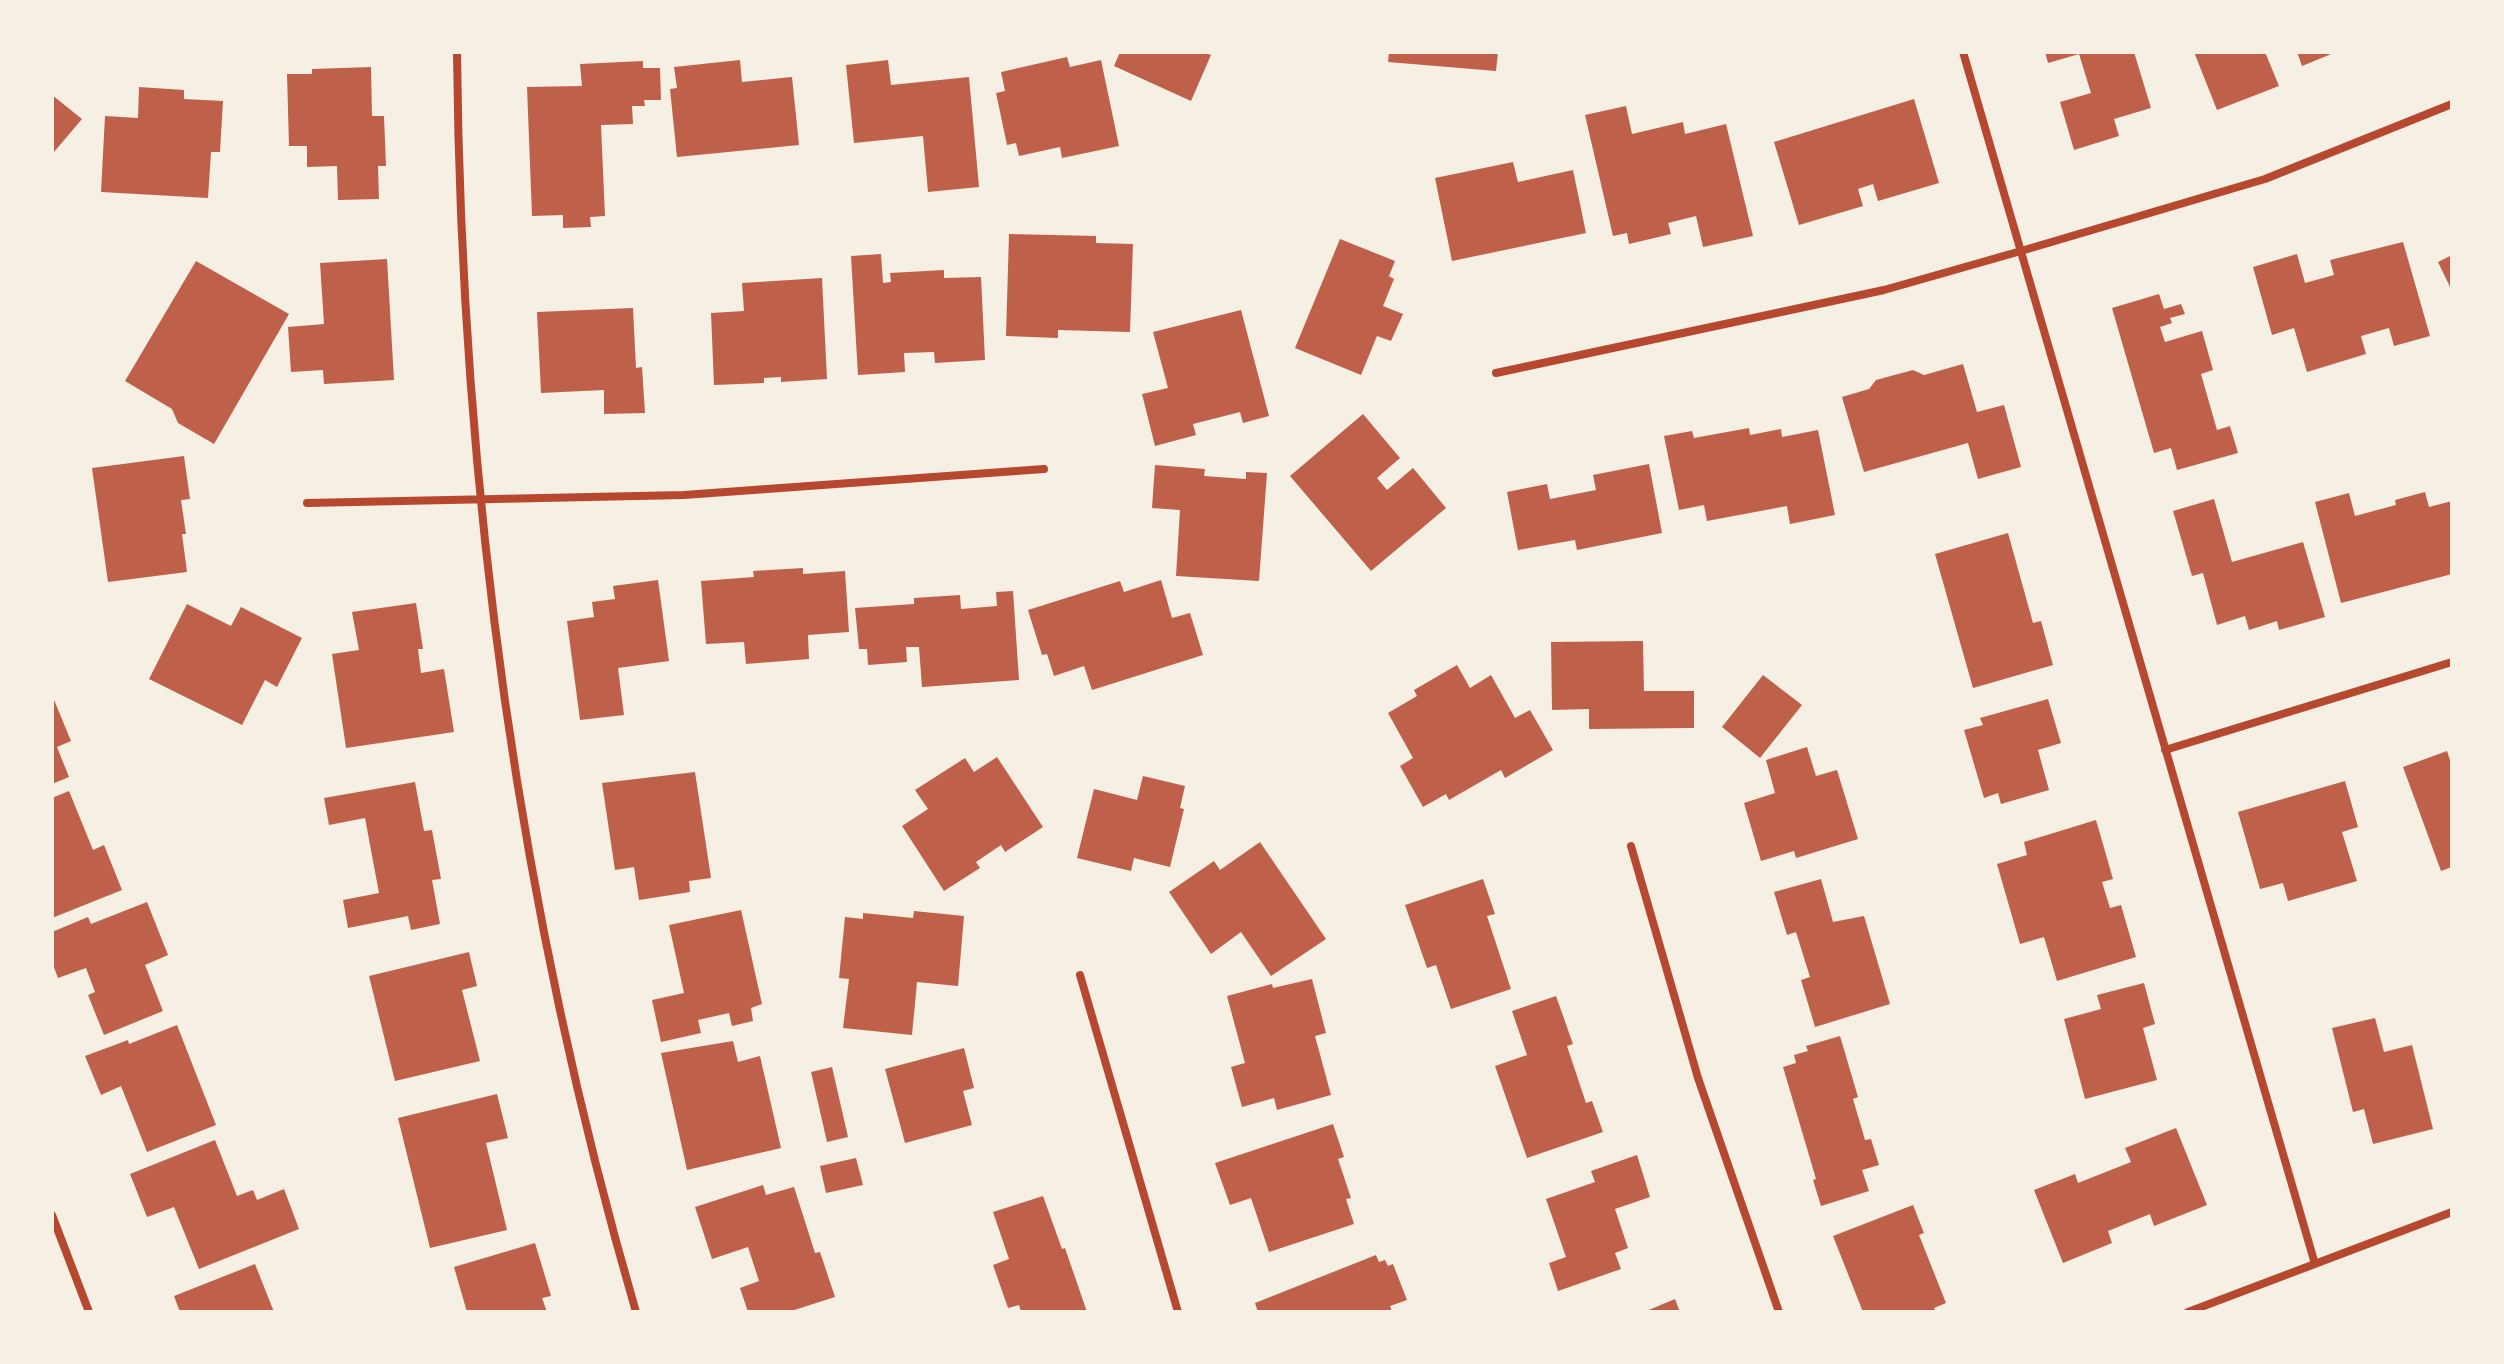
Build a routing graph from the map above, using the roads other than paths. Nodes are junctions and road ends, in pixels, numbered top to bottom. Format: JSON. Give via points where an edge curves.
{"nodes":[{"id":1,"x":457,"y":52,"type":"edge"},
{"id":2,"x":1963,"y":52,"type":"edge"},
{"id":3,"x":2452,"y":104,"type":"edge"},
{"id":4,"x":2021,"y":251,"type":"junction"},
{"id":5,"x":1496,"y":373,"type":"dead end"},
{"id":6,"x":1044,"y":469,"type":"dead end"},
{"id":7,"x":480,"y":501,"type":"junction"},
{"id":8,"x":307,"y":503,"type":"dead end"},
{"id":9,"x":2452,"y":662,"type":"edge"},
{"id":10,"x":2165,"y":750,"type":"junction"},
{"id":11,"x":1631,"y":846,"type":"dead end"},
{"id":12,"x":1080,"y":975,"type":"dead end"},
{"id":13,"x":2452,"y":1212,"type":"edge"},
{"id":14,"x":52,"y":1215,"type":"edge"},
{"id":15,"x":2315,"y":1264,"type":"junction"},
{"id":16,"x":89,"y":1312,"type":"edge"},
{"id":17,"x":636,"y":1312,"type":"edge"},
{"id":18,"x":1178,"y":1312,"type":"edge"},
{"id":19,"x":1779,"y":1312,"type":"edge"},
{"id":20,"x":2188,"y":1312,"type":"edge"}],
"edges":[{"from":1,"to":7,"type":"street","via":[[464,308]]},
{"from":2,"to":4,"type":"street"},
{"from":3,"to":4,"type":"street","via":[[2265,179]]},
{"from":4,"to":5,"type":"street","via":[[1884,290]]},
{"from":4,"to":10,"type":"street"},
{"from":6,"to":7,"type":"street","via":[[684,495]]},
{"from":7,"to":8,"type":"street"},
{"from":7,"to":17,"type":"street","via":[[511,743],[539,904],[580,1100]]},
{"from":9,"to":10,"type":"street"},
{"from":10,"to":15,"type":"street"},
{"from":11,"to":19,"type":"street","via":[[1698,1078]]},
{"from":12,"to":18,"type":"street"},
{"from":13,"to":15,"type":"street"},
{"from":14,"to":16,"type":"street"},
{"from":15,"to":20,"type":"street"}]}
